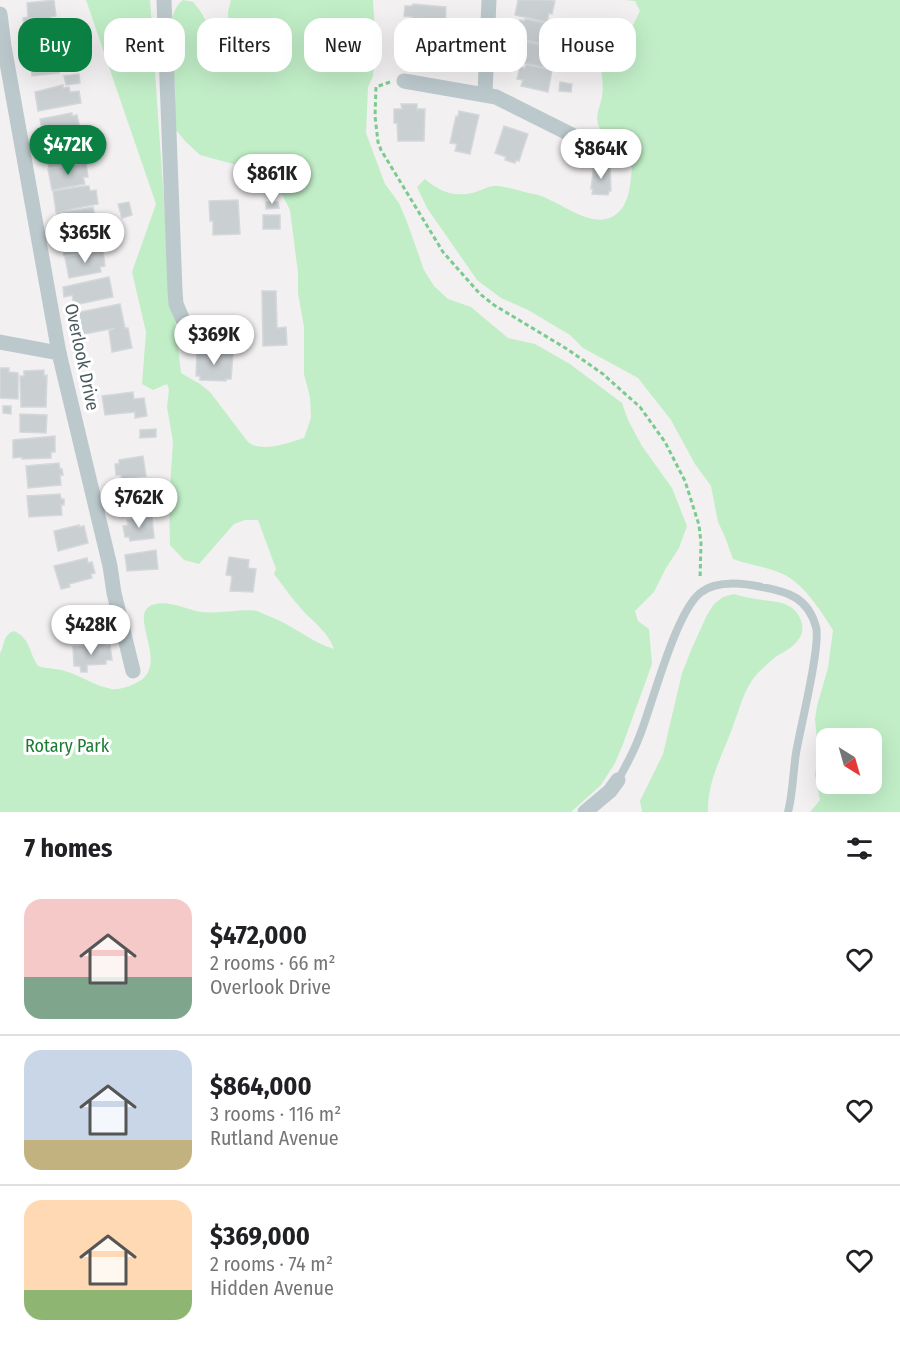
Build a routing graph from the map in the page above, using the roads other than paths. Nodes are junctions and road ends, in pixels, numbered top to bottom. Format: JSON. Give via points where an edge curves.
{"nodes":[{"id":1,"x":164,"y":0,"type":"edge"},
{"id":2,"x":489,"y":0,"type":"edge"},
{"id":3,"x":0,"y":14,"type":"edge"},
{"id":4,"x":404,"y":81,"type":"road end"},
{"id":5,"x":485,"y":93,"type":"junction"},
{"id":6,"x":584,"y":141,"type":"dead end"},
{"id":7,"x":183,"y":320,"type":"dead end"},
{"id":8,"x":0,"y":342,"type":"edge"},
{"id":9,"x":59,"y":353,"type":"junction"},
{"id":10,"x":133,"y":671,"type":"dead end"},
{"id":11,"x":618,"y":780,"type":"joint"},
{"id":12,"x":585,"y":812,"type":"edge"},
{"id":13,"x":788,"y":812,"type":"edge"}],
"edges":[{"from":1,"to":7,"type":"street","via":[[175,291]]},
{"from":2,"to":5,"type":"street"},
{"from":3,"to":9,"type":"street","name":"Overlook Drive"},
{"from":4,"to":5,"type":"street"},
{"from":5,"to":6,"type":"street"},
{"from":8,"to":9,"type":"street"},
{"from":9,"to":10,"type":"street","name":"Overlook Drive"},
{"from":11,"to":12,"type":"street"},
{"from":11,"to":13,"type":"lane","via":[[640,737],[687,610],[700,593],[717,584],[754,585],[784,591],[803,602],[817,630]]}]}
